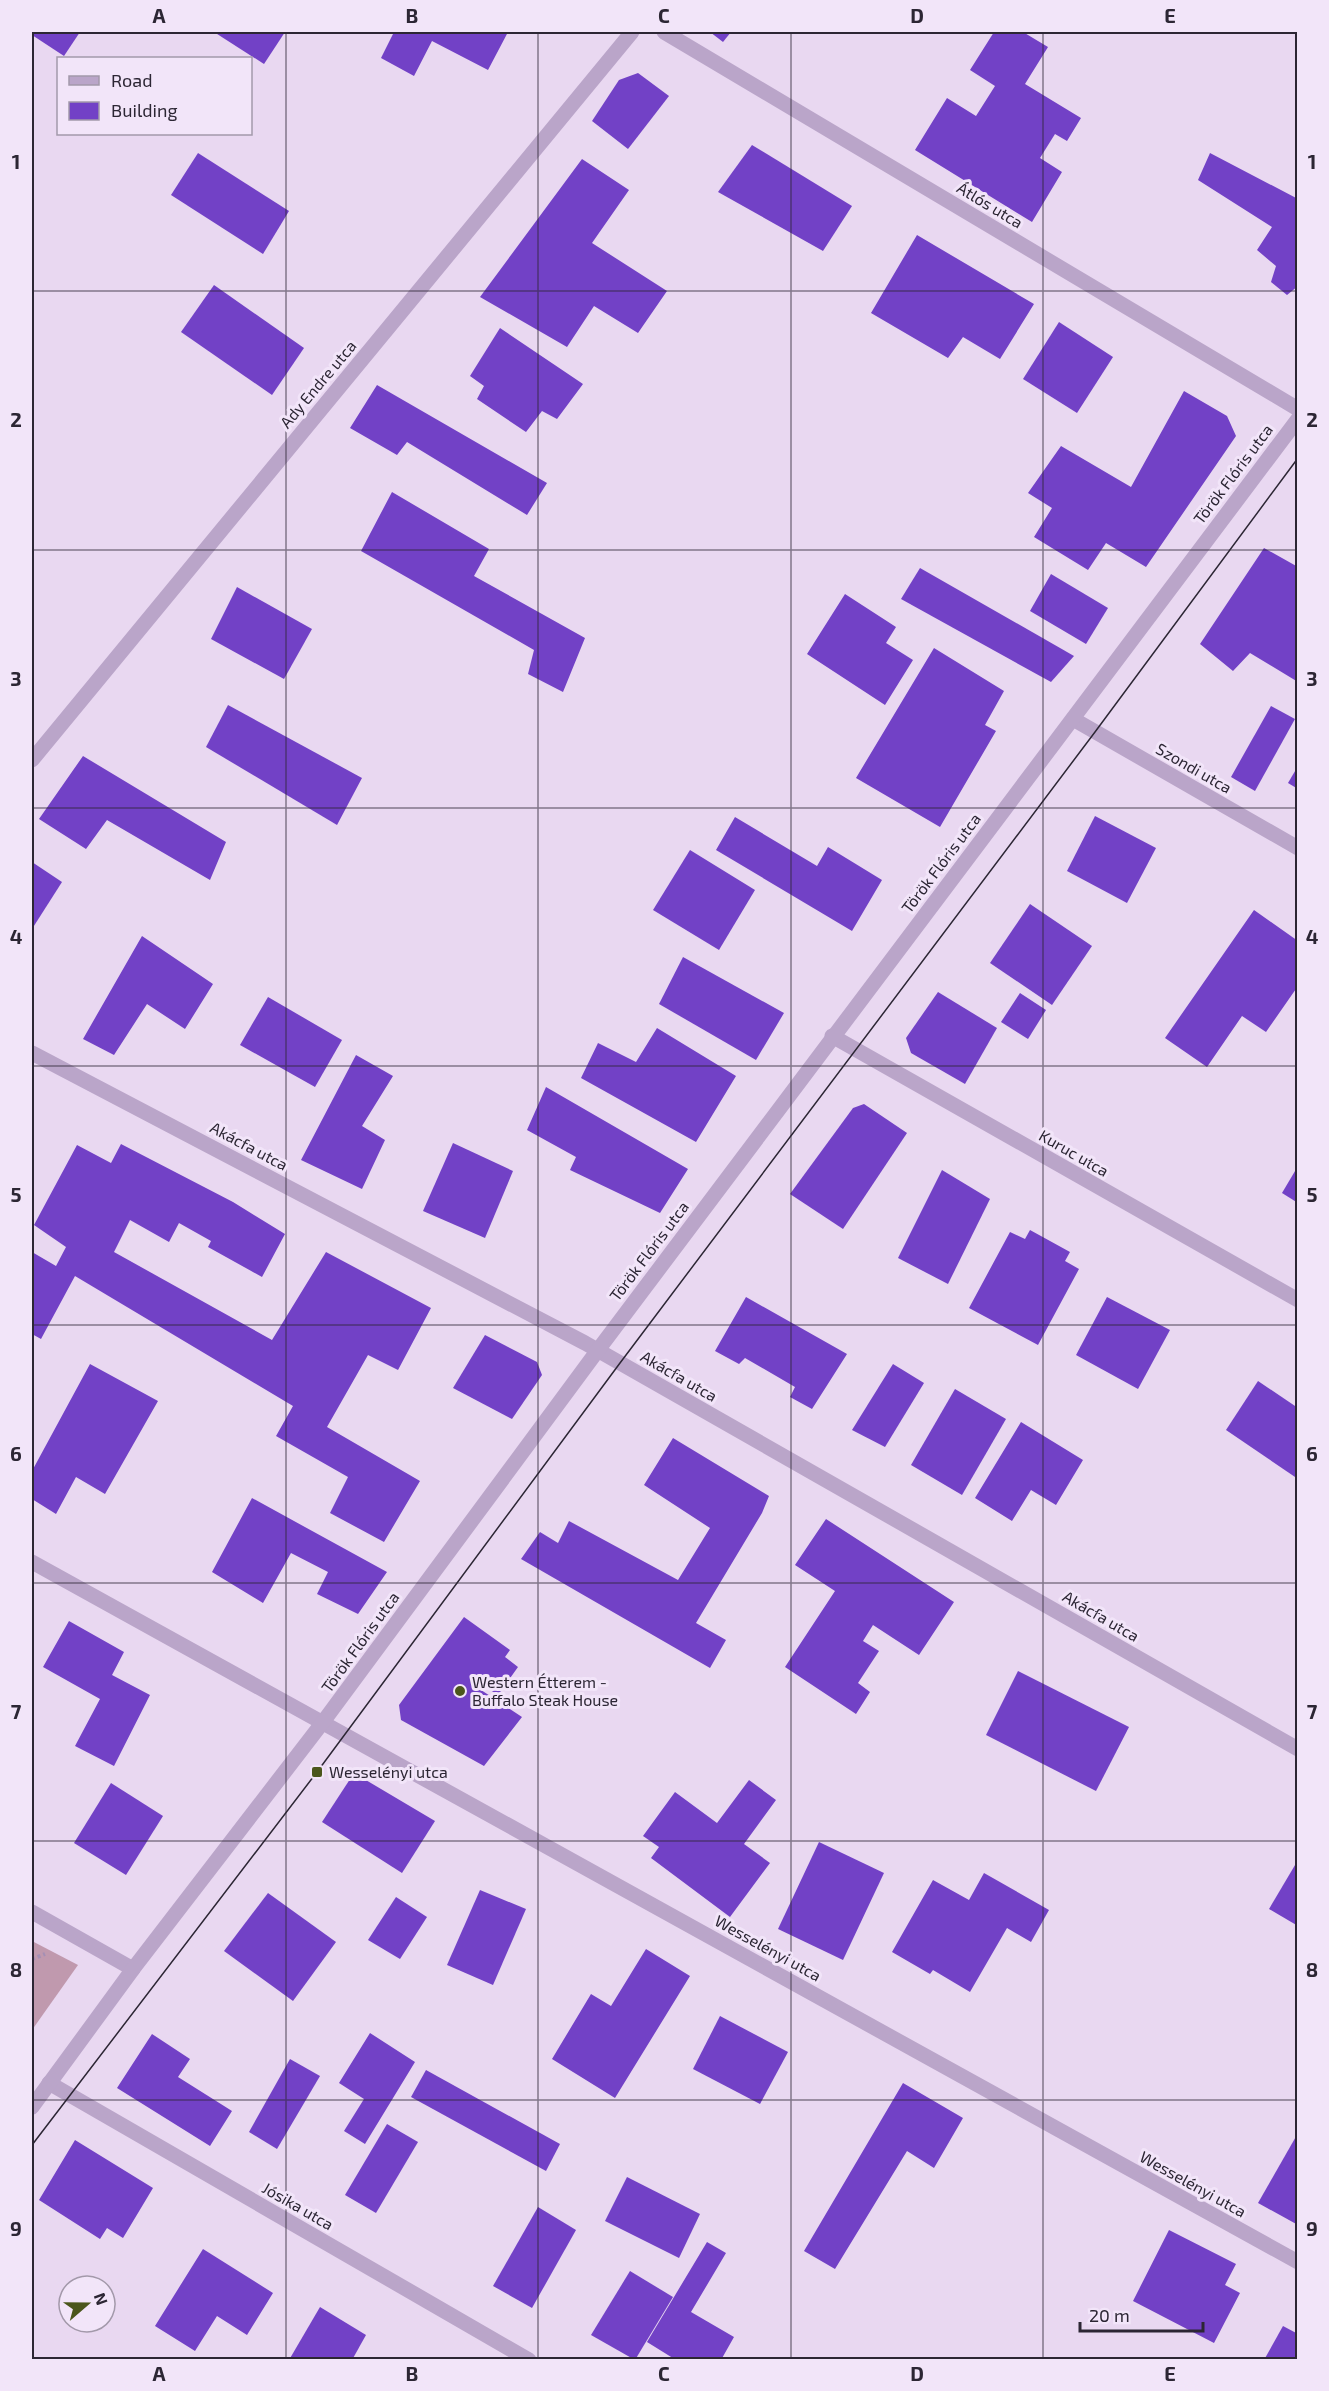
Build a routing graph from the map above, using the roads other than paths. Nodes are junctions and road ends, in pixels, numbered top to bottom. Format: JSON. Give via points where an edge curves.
{"nodes":[{"id":1,"x":632,"y":32,"type":"edge"},
{"id":2,"x":664,"y":32,"type":"edge"},
{"id":3,"x":1298,"y":409,"type":"edge"},
{"id":4,"x":1298,"y":418,"type":"edge"},
{"id":5,"x":1072,"y":719,"type":"junction"},
{"id":6,"x":32,"y":760,"type":"edge"},
{"id":7,"x":1298,"y":848,"type":"edge"},
{"id":8,"x":832,"y":1036,"type":"junction"},
{"id":9,"x":32,"y":1053,"type":"edge"},
{"id":10,"x":1298,"y":1300,"type":"edge"},
{"id":11,"x":598,"y":1350,"type":"junction"},
{"id":12,"x":32,"y":1562,"type":"edge"},
{"id":13,"x":323,"y":1722,"type":"junction"},
{"id":14,"x":1298,"y":1749,"type":"edge"},
{"id":15,"x":32,"y":1912,"type":"edge"},
{"id":16,"x":133,"y":1969,"type":"junction"},
{"id":17,"x":49,"y":2083,"type":"junction"},
{"id":18,"x":32,"y":2107,"type":"edge"},
{"id":19,"x":1298,"y":2262,"type":"edge"},
{"id":20,"x":529,"y":2360,"type":"edge"}],
"edges":[{"from":1,"to":6,"type":"street","name":"Ady Endre utca"},
{"from":2,"to":3,"type":"street","name":"Átlós utca"},
{"from":4,"to":5,"type":"street","name":"Török Flóris utca"},
{"from":5,"to":7,"type":"street","name":"Szondi utca"},
{"from":5,"to":8,"type":"street","name":"Török Flóris utca"},
{"from":8,"to":10,"type":"street","name":"Kuruc utca"},
{"from":8,"to":11,"type":"street","name":"Török Flóris utca"},
{"from":9,"to":11,"type":"street","name":"Akácfa utca"},
{"from":11,"to":13,"type":"street","name":"Török Flóris utca"},
{"from":11,"to":14,"type":"street","name":"Akácfa utca"},
{"from":12,"to":13,"type":"street","name":"Wesselényi utca"},
{"from":13,"to":16,"type":"street","name":"Török Flóris utca"},
{"from":13,"to":19,"type":"street","name":"Wesselényi utca"},
{"from":15,"to":16,"type":"street"},
{"from":16,"to":17,"type":"street","name":"Török Flóris utca"},
{"from":17,"to":18,"type":"street","name":"Török Flóris utca"},
{"from":17,"to":20,"type":"street","name":"Jósika utca"}]}
